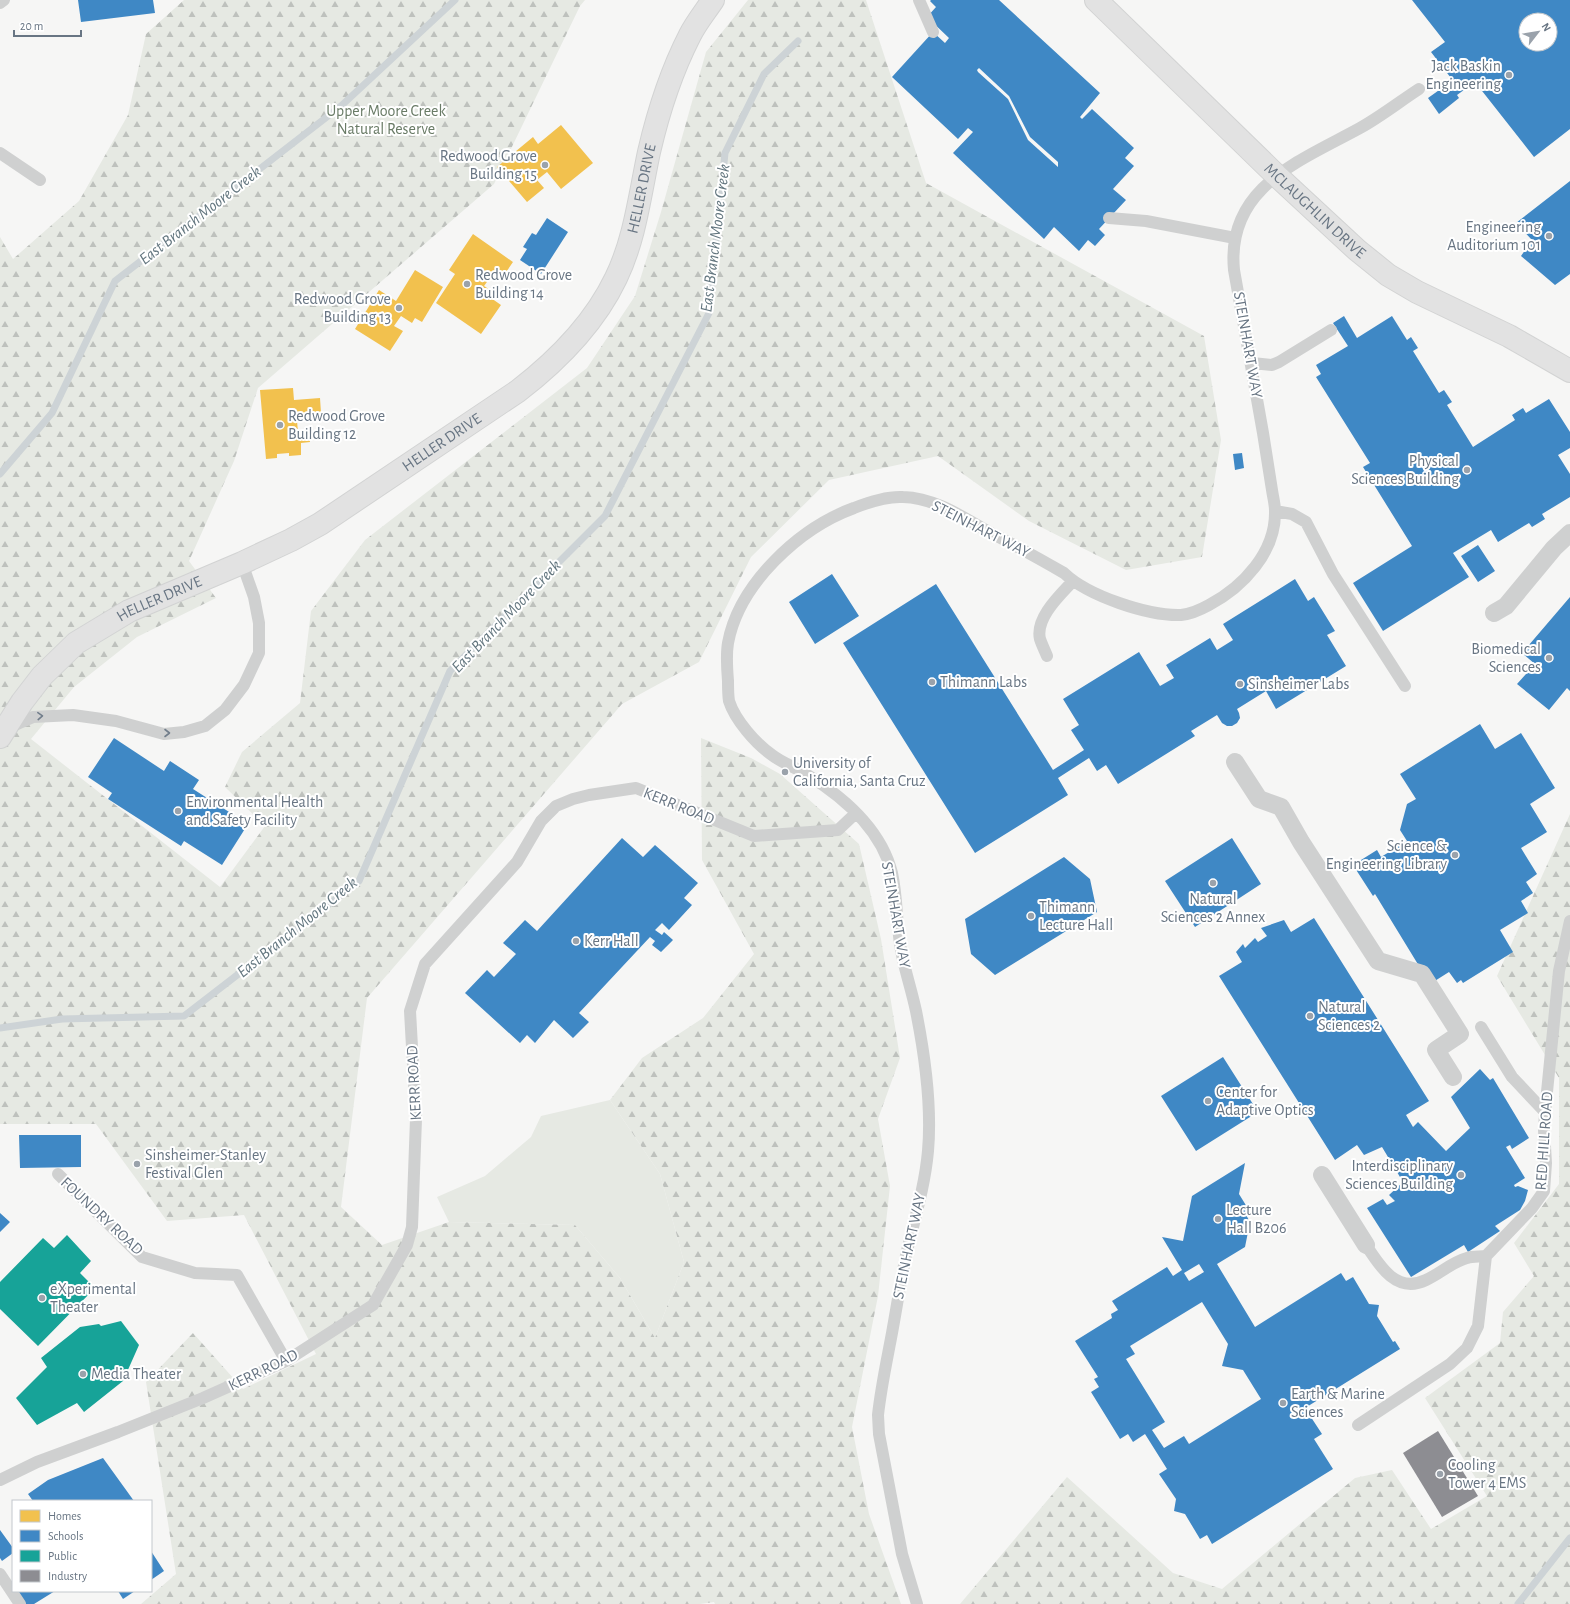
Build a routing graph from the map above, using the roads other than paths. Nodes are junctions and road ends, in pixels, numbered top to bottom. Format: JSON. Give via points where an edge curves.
{"nodes":[{"id":1,"x":4,"y":0,"type":"edge"},
{"id":2,"x":713,"y":0,"type":"edge"},
{"id":3,"x":919,"y":0,"type":"edge"},
{"id":4,"x":1096,"y":0,"type":"edge"},
{"id":5,"x":0,"y":3,"type":"edge"},
{"id":6,"x":933,"y":32,"type":"dead end"},
{"id":7,"x":1419,"y":89,"type":"dead end"},
{"id":8,"x":0,"y":153,"type":"edge"},
{"id":9,"x":1276,"y":175,"type":"junction"},
{"id":10,"x":40,"y":180,"type":"dead end"},
{"id":11,"x":1109,"y":218,"type":"dead end"},
{"id":12,"x":1235,"y":238,"type":"junction"},
{"id":13,"x":1331,"y":330,"type":"dead end"},
{"id":14,"x":1252,"y":363,"type":"junction"},
{"id":15,"x":1570,"y":371,"type":"edge"},
{"id":16,"x":1275,"y":510,"type":"junction"},
{"id":17,"x":1570,"y":533,"type":"edge"},
{"id":18,"x":242,"y":564,"type":"junction"},
{"id":19,"x":1073,"y":581,"type":"junction"},
{"id":20,"x":1494,"y":613,"type":"dead end"},
{"id":21,"x":1047,"y":656,"type":"dead end"},
{"id":22,"x":1405,"y":686,"type":"dead end"},
{"id":23,"x":2,"y":734,"type":"edge"},
{"id":24,"x":1235,"y":762,"type":"dead end"},
{"id":25,"x":856,"y":813,"type":"junction"},
{"id":26,"x":1570,"y":921,"type":"edge"},
{"id":27,"x":1482,"y":1027,"type":"dead end"},
{"id":28,"x":1453,"y":1077,"type":"dead end"},
{"id":29,"x":1545,"y":1112,"type":"junction"},
{"id":30,"x":58,"y":1174,"type":"dead end"},
{"id":31,"x":1322,"y":1175,"type":"dead end"},
{"id":32,"x":1366,"y":1246,"type":"joint"},
{"id":33,"x":1486,"y":1256,"type":"junction"},
{"id":34,"x":286,"y":1361,"type":"junction"},
{"id":35,"x":1358,"y":1425,"type":"dead end"},
{"id":36,"x":0,"y":1480,"type":"edge"},
{"id":37,"x":0,"y":1574,"type":"edge"},
{"id":38,"x":20,"y":1604,"type":"edge"},
{"id":39,"x":917,"y":1604,"type":"edge"}],
"edges":[{"from":1,"to":5,"type":"lane"},
{"from":2,"to":18,"type":"main road","name":"HELLER DRIVE","via":[[690,35],[663,102],[624,259],[599,307],[578,335],[533,379],[476,420],[320,524]]},
{"from":3,"to":6,"type":"lane"},
{"from":4,"to":9,"type":"main road","name":"MCLAUGHLIN DRIVE"},
{"from":7,"to":9,"type":"lane","name":"STEINHART WAY","via":[[1366,125]]},
{"from":8,"to":10,"type":"lane"},
{"from":9,"to":12,"type":"lane","name":"STEINHART WAY","via":[[1246,207]]},
{"from":9,"to":15,"type":"main road","name":"MCLAUGHLIN DRIVE","via":[[1357,250],[1388,274],[1417,292],[1509,336]]},
{"from":11,"to":12,"type":"lane","via":[[1146,221]]},
{"from":12,"to":14,"type":"lane","name":"STEINHART WAY","via":[[1234,270]]},
{"from":13,"to":14,"type":"lane","via":[[1272,365]]},
{"from":14,"to":16,"type":"lane","name":"STEINHART WAY"},
{"from":16,"to":19,"type":"lane","name":"STEINHART WAY","via":[[1271,539],[1262,558],[1238,586],[1222,598],[1191,614],[1148,612],[1107,598]]},
{"from":16,"to":22,"type":"lane","via":[[1292,514],[1306,522],[1333,574]]},
{"from":17,"to":20,"type":"street","via":[[1554,548],[1506,606]]},
{"from":18,"to":23,"type":"main road","name":"HELLER DRIVE","via":[[128,611],[76,643],[42,676]]},
{"from":23,"to":18,"type":"lane","one_way":true,"via":[[33,716],[74,715],[116,721],[164,734],[205,726],[225,710],[244,685],[259,653],[259,623],[254,597]]},
{"from":19,"to":21,"type":"lane","via":[[1041,621],[1040,638]]},
{"from":19,"to":25,"type":"lane","name":"STEINHART WAY","via":[[1064,573],[948,509],[922,499],[901,496],[865,504],[838,514],[792,544],[770,565],[752,587],[737,614],[728,643],[729,700],[752,738],[773,756],[831,791]]},
{"from":24,"to":28,"type":"street","via":[[1259,799],[1281,807],[1378,961],[1422,974],[1460,1034],[1436,1050]]},
{"from":25,"to":34,"type":"lane","name":"KERR ROAD","via":[[838,830],[754,836],[636,788],[589,795],[556,806],[541,821],[517,862],[425,964],[410,1011],[416,1119],[412,1227],[407,1245],[372,1304]]},
{"from":25,"to":39,"type":"lane","name":"STEINHART WAY","via":[[884,849],[892,872],[901,952],[916,1014],[928,1106],[925,1171],[906,1255],[878,1415],[879,1434],[902,1554]]},
{"from":26,"to":29,"type":"lane","name":"RED HILL ROAD","via":[[1559,971]]},
{"from":27,"to":29,"type":"lane","via":[[1512,1077]]},
{"from":29,"to":33,"type":"lane","name":"RED HILL ROAD","via":[[1544,1191],[1532,1208]]},
{"from":30,"to":34,"type":"lane","name":"FOUNDRY ROAD","via":[[142,1257],[195,1273],[237,1275]]},
{"from":31,"to":32,"type":"street"},
{"from":32,"to":33,"type":"lane","via":[[1380,1268],[1395,1280],[1414,1284],[1426,1280],[1453,1263],[1469,1257]]},
{"from":33,"to":35,"type":"lane","via":[[1478,1326],[1467,1348],[1444,1368]]},
{"from":34,"to":36,"type":"lane","name":"KERR ROAD","via":[[203,1398],[37,1462]]},
{"from":37,"to":38,"type":"lane"}]}
